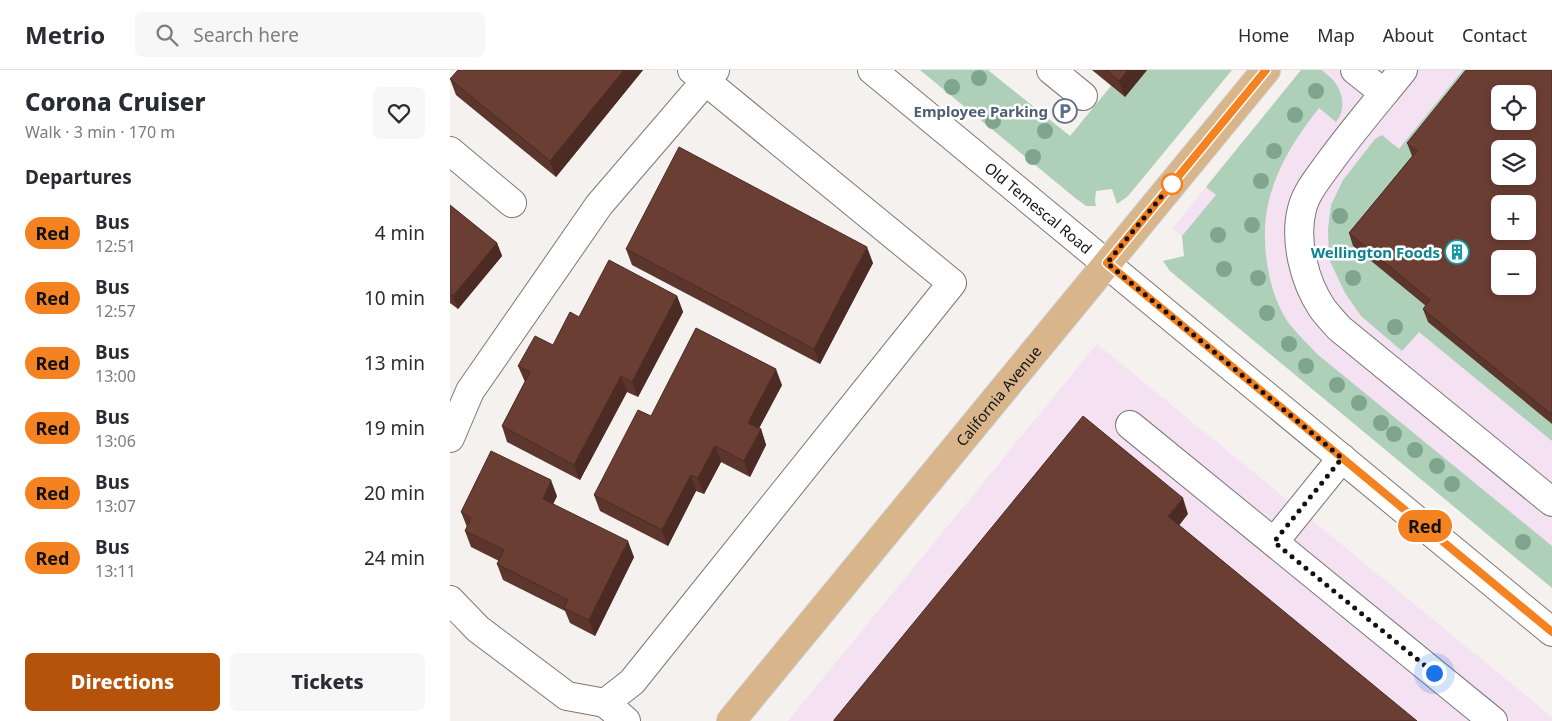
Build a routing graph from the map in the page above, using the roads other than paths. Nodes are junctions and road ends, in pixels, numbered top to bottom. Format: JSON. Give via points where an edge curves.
{"nodes":[{"id":1,"x":872,"y":70,"type":"edge"},
{"id":2,"x":1051,"y":70,"type":"edge"},
{"id":3,"x":1266,"y":70,"type":"edge"},
{"id":4,"x":1355,"y":70,"type":"edge"},
{"id":5,"x":1403,"y":70,"type":"edge"},
{"id":6,"x":704,"y":74,"type":"edge"},
{"id":7,"x":1384,"y":93,"type":"junction"},
{"id":8,"x":1083,"y":96,"type":"dead end"},
{"id":9,"x":450,"y":151,"type":"edge"},
{"id":10,"x":512,"y":202,"type":"dead end"},
{"id":11,"x":1107,"y":263,"type":"junction"},
{"id":12,"x":459,"y":388,"type":"edge"},
{"id":13,"x":1130,"y":425,"type":"dead end"},
{"id":14,"x":450,"y":438,"type":"edge"},
{"id":15,"x":1342,"y":458,"type":"junction"},
{"id":16,"x":1552,"y":502,"type":"edge"},
{"id":17,"x":1274,"y":542,"type":"junction"},
{"id":18,"x":450,"y":600,"type":"edge"},
{"id":19,"x":1552,"y":632,"type":"edge"},
{"id":20,"x":605,"y":703,"type":"junction"},
{"id":21,"x":626,"y":721,"type":"edge"},
{"id":22,"x":731,"y":721,"type":"edge"},
{"id":23,"x":1493,"y":721,"type":"edge"}],
"edges":[{"from":1,"to":11,"type":"street","name":"Old Temescal Road"},
{"from":2,"to":8,"type":"street"},
{"from":3,"to":11,"type":"main road","name":"California Avenue"},
{"from":4,"to":7,"type":"street"},
{"from":5,"to":7,"type":"street"},
{"from":6,"to":12,"type":"street"},
{"from":6,"to":20,"type":"street","via":[[952,283],[632,682]]},
{"from":7,"to":16,"type":"street","via":[[1313,184],[1302,208],[1299,236],[1304,268],[1322,308],[1340,328]]},
{"from":9,"to":10,"type":"street"},
{"from":11,"to":15,"type":"street","name":"Old Temescal Road"},
{"from":11,"to":22,"type":"main road","name":"California Avenue"},
{"from":12,"to":14,"type":"street"},
{"from":13,"to":17,"type":"street"},
{"from":15,"to":17,"type":"street"},
{"from":15,"to":19,"type":"street","name":"Old Temescal Road"},
{"from":17,"to":23,"type":"street"},
{"from":18,"to":20,"type":"street","via":[[478,630],[567,696]]},
{"from":20,"to":21,"type":"street"}]}
